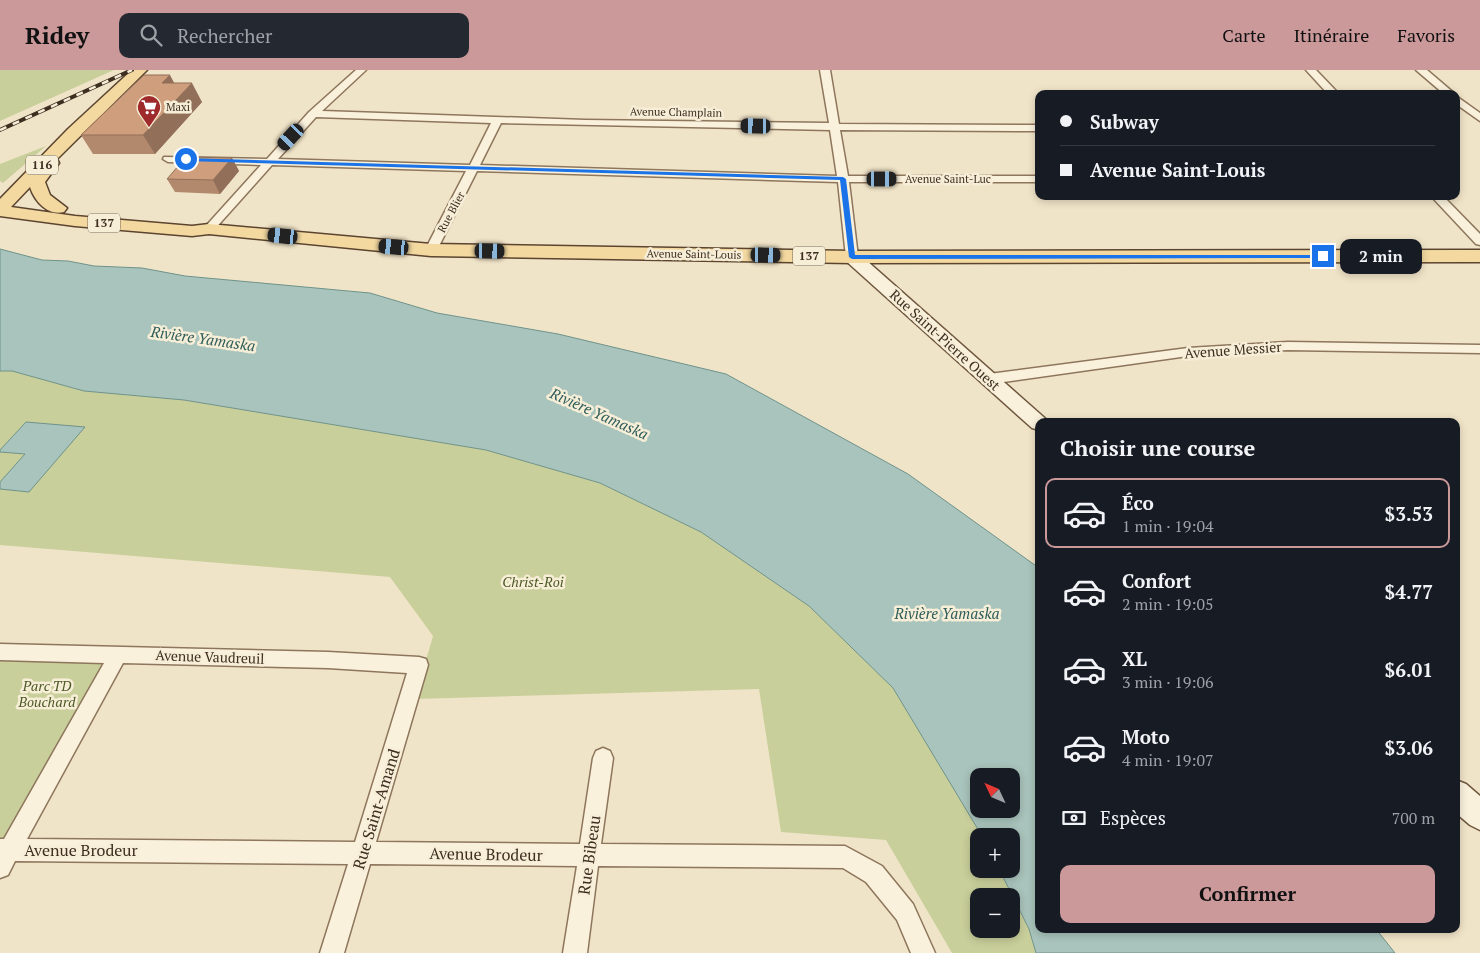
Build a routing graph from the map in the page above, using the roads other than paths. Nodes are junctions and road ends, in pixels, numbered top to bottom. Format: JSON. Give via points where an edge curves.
{"nodes":[{"id":1,"x":140,"y":70,"type":"edge"},
{"id":2,"x":361,"y":70,"type":"edge"},
{"id":3,"x":825,"y":70,"type":"edge"},
{"id":4,"x":1310,"y":70,"type":"edge"},
{"id":5,"x":1421,"y":70,"type":"edge"},
{"id":6,"x":1330,"y":90,"type":"edge"},
{"id":7,"x":1445,"y":90,"type":"edge"},
{"id":8,"x":1460,"y":102,"type":"edge"},
{"id":9,"x":313,"y":114,"type":"junction"},
{"id":10,"x":1480,"y":118,"type":"edge"},
{"id":11,"x":498,"y":120,"type":"junction"},
{"id":12,"x":835,"y":127,"type":"junction"},
{"id":13,"x":1035,"y":128,"type":"edge"},
{"id":14,"x":74,"y":132,"type":"junction"},
{"id":15,"x":168,"y":159,"type":"dead end"},
{"id":16,"x":269,"y":161,"type":"junction"},
{"id":17,"x":474,"y":169,"type":"junction"},
{"id":18,"x":843,"y":179,"type":"junction"},
{"id":19,"x":1035,"y":179,"type":"edge"},
{"id":20,"x":1440,"y":200,"type":"edge"},
{"id":21,"x":3,"y":206,"type":"edge"},
{"id":22,"x":58,"y":208,"type":"junction"},
{"id":23,"x":209,"y":228,"type":"junction"},
{"id":24,"x":1480,"y":241,"type":"edge"},
{"id":25,"x":431,"y":250,"type":"junction"},
{"id":26,"x":1480,"y":256,"type":"edge"},
{"id":27,"x":852,"y":257,"type":"junction"},
{"id":28,"x":1480,"y":349,"type":"edge"},
{"id":29,"x":989,"y":379,"type":"junction"},
{"id":30,"x":1035,"y":419,"type":"edge"},
{"id":31,"x":0,"y":652,"type":"edge"},
{"id":32,"x":118,"y":655,"type":"junction"},
{"id":33,"x":419,"y":665,"type":"joint"},
{"id":34,"x":603,"y":758,"type":"dead end"},
{"id":35,"x":1460,"y":798,"type":"edge"},
{"id":36,"x":1480,"y":815,"type":"edge"},
{"id":37,"x":362,"y":853,"type":"junction"},
{"id":38,"x":589,"y":855,"type":"junction"},
{"id":39,"x":3,"y":856,"type":"edge"},
{"id":40,"x":332,"y":953,"type":"edge"},
{"id":41,"x":575,"y":953,"type":"edge"},
{"id":42,"x":923,"y":953,"type":"edge"}],
"edges":[{"from":1,"to":14,"type":"main road","number":"116"},
{"from":2,"to":9,"type":"street"},
{"from":3,"to":12,"type":"street"},
{"from":4,"to":6,"type":"street"},
{"from":5,"to":7,"type":"street"},
{"from":8,"to":10,"type":"street"},
{"from":9,"to":11,"type":"street","name":"Avenue Champlain"},
{"from":9,"to":16,"type":"street"},
{"from":11,"to":12,"type":"street","name":"Avenue Champlain"},
{"from":11,"to":17,"type":"street","name":"Rue Blier"},
{"from":12,"to":13,"type":"street","name":"Avenue Champlain"},
{"from":12,"to":18,"type":"street"},
{"from":14,"to":21,"type":"main road","number":"116"},
{"from":14,"to":22,"type":"main road","via":[[37,182],[42,198]]},
{"from":15,"to":16,"type":"street","name":"Avenue Saint-Luc"},
{"from":16,"to":17,"type":"street","name":"Avenue Saint-Luc"},
{"from":16,"to":23,"type":"street"},
{"from":17,"to":18,"type":"street","name":"Avenue Saint-Luc"},
{"from":17,"to":25,"type":"street","name":"Rue Blier"},
{"from":18,"to":19,"type":"street","name":"Avenue Saint-Luc"},
{"from":18,"to":27,"type":"street"},
{"from":20,"to":24,"type":"street"},
{"from":21,"to":22,"type":"main road","name":"Avenue Saint-Louis","number":"137"},
{"from":21,"to":23,"type":"main road","name":"Avenue Saint-Louis","number":"137","via":[[84,222],[192,231]]},
{"from":22,"to":23,"type":"main road","name":"Avenue Saint-Louis","number":"137","via":[[197,223]]},
{"from":23,"to":25,"type":"main road","name":"Avenue Saint-Louis","number":"137"},
{"from":25,"to":27,"type":"main road","name":"Avenue Saint-Louis","number":"137"},
{"from":26,"to":27,"type":"main road","name":"Avenue Saint-Louis","number":"137"},
{"from":27,"to":29,"type":"street","name":"Rue Saint-Pierre Ouest"},
{"from":28,"to":29,"type":"street","name":"Avenue Messier","via":[[1288,346],[1198,351]]},
{"from":29,"to":30,"type":"street","name":"Rue Saint-Pierre Ouest"},
{"from":31,"to":32,"type":"street","name":"Avenue Vaudreuil"},
{"from":32,"to":33,"type":"street","name":"Avenue Vaudreuil"},
{"from":32,"to":39,"type":"street"},
{"from":33,"to":37,"type":"street","name":"Rue Saint-Amand"},
{"from":34,"to":38,"type":"street","name":"Rue Bibeau"},
{"from":35,"to":36,"type":"street"},
{"from":37,"to":38,"type":"street","name":"Avenue Brodeur"},
{"from":37,"to":39,"type":"street","name":"Avenue Brodeur"},
{"from":37,"to":40,"type":"street","name":"Rue Saint-Amand"},
{"from":38,"to":41,"type":"street","name":"Rue Bibeau"},
{"from":38,"to":42,"type":"street","name":"Avenue Brodeur","via":[[845,857],[874,874],[905,912]]}]}
